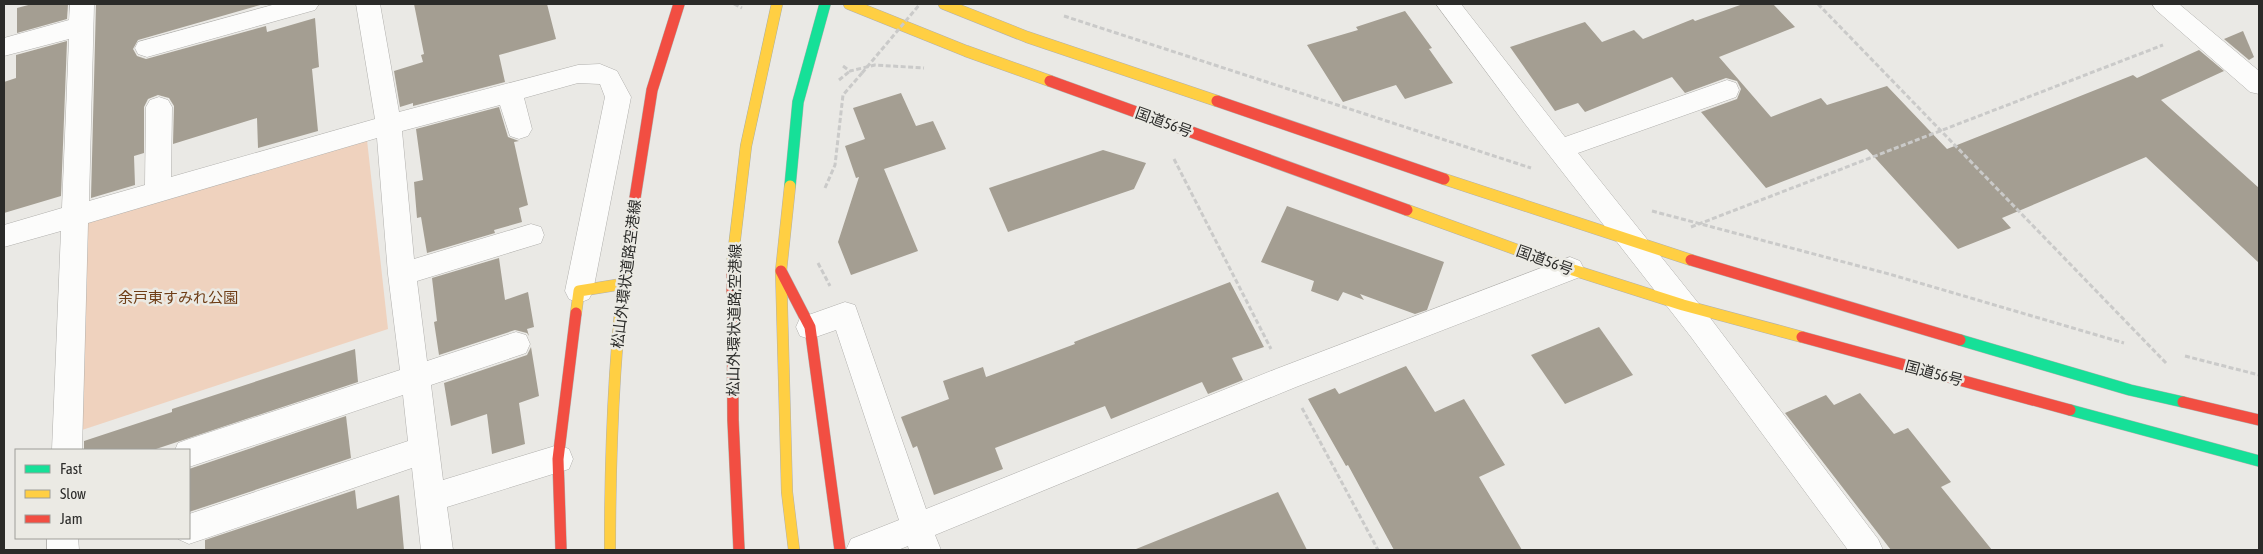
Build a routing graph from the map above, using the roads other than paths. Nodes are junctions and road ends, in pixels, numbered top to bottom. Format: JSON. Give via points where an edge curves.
{"nodes":[{"id":1,"x":307,"y":4,"type":"edge"},
{"id":2,"x":368,"y":4,"type":"edge"},
{"id":3,"x":679,"y":4,"type":"edge"},
{"id":4,"x":777,"y":4,"type":"edge"},
{"id":5,"x":825,"y":4,"type":"edge"},
{"id":6,"x":849,"y":4,"type":"edge"},
{"id":7,"x":944,"y":4,"type":"edge"},
{"id":8,"x":1448,"y":4,"type":"edge"},
{"id":9,"x":2164,"y":4,"type":"edge"},
{"id":10,"x":82,"y":15,"type":"edge"},
{"id":11,"x":4,"y":46,"type":"edge"},
{"id":12,"x":147,"y":48,"type":"dead end"},
{"id":13,"x":2259,"y":85,"type":"edge"},
{"id":14,"x":1727,"y":90,"type":"dead end"},
{"id":15,"x":510,"y":92,"type":"junction"},
{"id":16,"x":158,"y":107,"type":"dead end"},
{"id":17,"x":389,"y":125,"type":"junction"},
{"id":18,"x":519,"y":129,"type":"dead end"},
{"id":19,"x":1561,"y":149,"type":"junction"},
{"id":20,"x":158,"y":190,"type":"junction"},
{"id":21,"x":76,"y":215,"type":"junction"},
{"id":22,"x":531,"y":235,"type":"dead end"},
{"id":23,"x":4,"y":236,"type":"edge"},
{"id":24,"x":1634,"y":243,"type":"junction"},
{"id":25,"x":1570,"y":269,"type":"junction"},
{"id":26,"x":781,"y":271,"type":"junction"},
{"id":27,"x":402,"y":274,"type":"junction"},
{"id":28,"x":622,"y":284,"type":"junction"},
{"id":29,"x":579,"y":291,"type":"junction"},
{"id":30,"x":1683,"y":305,"type":"junction"},
{"id":31,"x":810,"y":327,"type":"junction"},
{"id":32,"x":516,"y":344,"type":"dead end"},
{"id":33,"x":415,"y":376,"type":"junction"},
{"id":34,"x":2259,"y":420,"type":"edge"},
{"id":35,"x":67,"y":449,"type":"edge"},
{"id":36,"x":424,"y":450,"type":"junction"},
{"id":37,"x":190,"y":453,"type":"edge"},
{"id":38,"x":558,"y":459,"type":"junction"},
{"id":39,"x":2259,"y":461,"type":"edge"},
{"id":40,"x":430,"y":498,"type":"junction"},
{"id":41,"x":190,"y":528,"type":"edge"},
{"id":42,"x":921,"y":538,"type":"edge"},
{"id":43,"x":436,"y":550,"type":"edge"},
{"id":44,"x":561,"y":550,"type":"edge"},
{"id":45,"x":610,"y":550,"type":"edge"},
{"id":46,"x":739,"y":550,"type":"edge"},
{"id":47,"x":794,"y":550,"type":"edge"},
{"id":48,"x":840,"y":550,"type":"edge"},
{"id":49,"x":862,"y":550,"type":"edge"},
{"id":50,"x":1867,"y":550,"type":"edge"}],
"edges":[{"from":1,"to":12,"type":"street"},
{"from":2,"to":17,"type":"street"},
{"from":3,"to":28,"type":"main road","name":"松山外環状道路空港線","via":[[652,90]]},
{"from":4,"to":46,"type":"main road","name":"松山外環状道路;空港線","bridge":true,"via":[[746,146],[732,266],[733,420]]},
{"from":5,"to":26,"type":"main road","via":[[798,102]]},
{"from":6,"to":25,"type":"main road","name":"国道56号","via":[[966,51]]},
{"from":7,"to":24,"type":"main road","via":[[1027,37]]},
{"from":8,"to":19,"type":"street"},
{"from":9,"to":13,"type":"street"},
{"from":10,"to":11,"type":"street"},
{"from":10,"to":21,"type":"street"},
{"from":14,"to":19,"type":"street"},
{"from":15,"to":17,"type":"street"},
{"from":15,"to":18,"type":"street"},
{"from":15,"to":29,"type":"street","via":[[578,74],[603,72],[612,78],[618,97]]},
{"from":16,"to":20,"type":"street"},
{"from":17,"to":20,"type":"street"},
{"from":17,"to":27,"type":"street"},
{"from":19,"to":24,"type":"street"},
{"from":20,"to":21,"type":"street"},
{"from":21,"to":23,"type":"street"},
{"from":21,"to":35,"type":"street"},
{"from":22,"to":27,"type":"street"},
{"from":24,"to":30,"type":"street"},
{"from":24,"to":34,"type":"main road","via":[[2130,390]]},
{"from":25,"to":30,"type":"main road","name":"国道56号"},
{"from":25,"to":42,"type":"street","via":[[1277,382]]},
{"from":26,"to":31,"type":"main road"},
{"from":26,"to":47,"type":"main road","via":[[787,492]]},
{"from":27,"to":33,"type":"street"},
{"from":28,"to":29,"type":"main road"},
{"from":28,"to":45,"type":"main road","name":"松山外環状道路空港線","via":[[609,452]]},
{"from":29,"to":38,"type":"main road"},
{"from":30,"to":39,"type":"main road","name":"国道56号"},
{"from":30,"to":50,"type":"street"},
{"from":31,"to":42,"type":"street","via":[[845,314]]},
{"from":31,"to":48,"type":"main road"},
{"from":32,"to":33,"type":"street"},
{"from":33,"to":36,"type":"street"},
{"from":33,"to":37,"type":"street"},
{"from":36,"to":40,"type":"street"},
{"from":36,"to":41,"type":"street"},
{"from":38,"to":40,"type":"street"},
{"from":38,"to":44,"type":"main road"},
{"from":40,"to":43,"type":"street"},
{"from":42,"to":49,"type":"street"}]}
